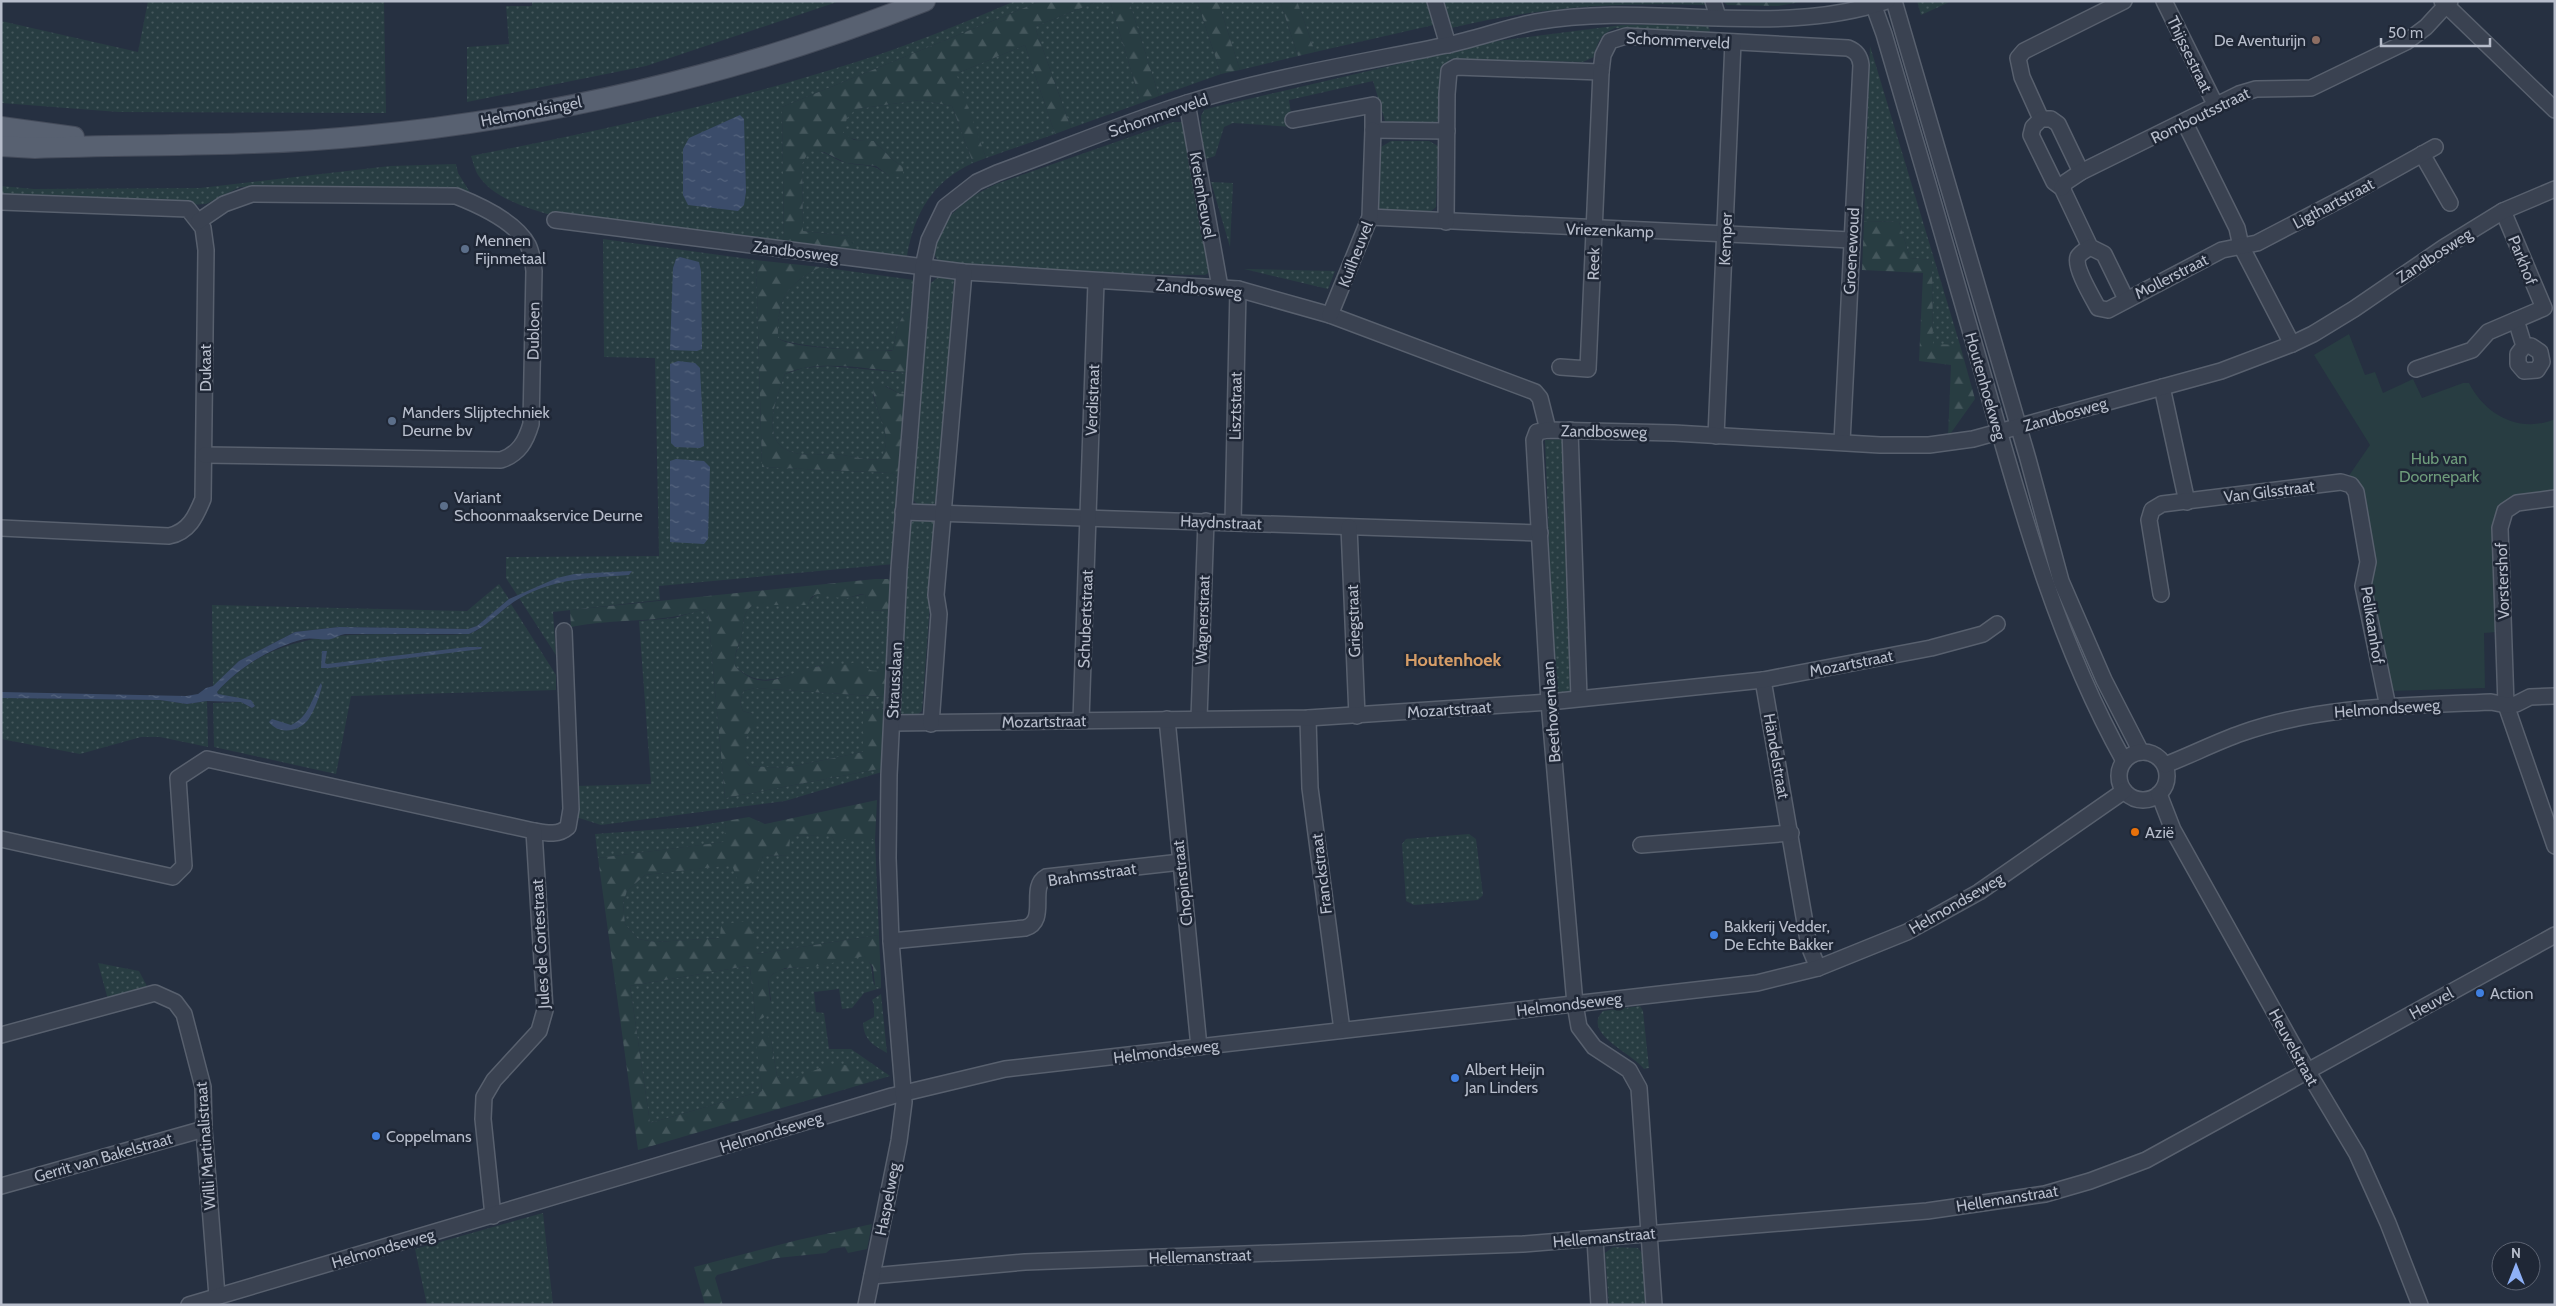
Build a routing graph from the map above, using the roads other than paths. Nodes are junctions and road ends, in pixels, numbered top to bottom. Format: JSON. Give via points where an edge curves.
{"nodes":[{"id":1,"x":925,"y":1,"type":"edge"},
{"id":2,"x":1434,"y":1,"type":"edge"},
{"id":3,"x":1713,"y":1,"type":"edge"},
{"id":4,"x":1894,"y":1,"type":"edge"},
{"id":5,"x":2164,"y":1,"type":"edge"},
{"id":6,"x":2122,"y":2,"type":"edge"},
{"id":7,"x":1877,"y":3,"type":"edge"},
{"id":8,"x":2446,"y":3,"type":"edge"},
{"id":9,"x":1718,"y":17,"type":"junction"},
{"id":10,"x":1733,"y":42,"type":"junction"},
{"id":11,"x":1448,"y":45,"type":"junction"},
{"id":12,"x":1860,"y":59,"type":"joint"},
{"id":13,"x":1601,"y":72,"type":"junction"},
{"id":14,"x":1187,"y":104,"type":"junction"},
{"id":15,"x":2216,"y":106,"type":"junction"},
{"id":16,"x":2555,"y":110,"type":"edge"},
{"id":17,"x":2041,"y":119,"type":"junction"},
{"id":18,"x":1294,"y":120,"type":"dead end"},
{"id":19,"x":2185,"y":123,"type":"junction"},
{"id":20,"x":1,"y":128,"type":"edge"},
{"id":21,"x":1373,"y":130,"type":"junction"},
{"id":22,"x":1447,"y":131,"type":"junction"},
{"id":23,"x":123,"y":145,"type":"junction"},
{"id":24,"x":1,"y":146,"type":"edge"},
{"id":25,"x":2081,"y":172,"type":"junction"},
{"id":26,"x":2062,"y":188,"type":"junction"},
{"id":27,"x":2555,"y":189,"type":"edge"},
{"id":28,"x":1,"y":202,"type":"edge"},
{"id":29,"x":2450,"y":203,"type":"dead end"},
{"id":30,"x":2504,"y":211,"type":"junction"},
{"id":31,"x":1370,"y":217,"type":"junction"},
{"id":32,"x":555,"y":220,"type":"dead end"},
{"id":33,"x":199,"y":221,"type":"junction"},
{"id":34,"x":1446,"y":222,"type":"junction"},
{"id":35,"x":1594,"y":229,"type":"junction"},
{"id":36,"x":1726,"y":235,"type":"junction"},
{"id":37,"x":1851,"y":240,"type":"junction"},
{"id":38,"x":2241,"y":246,"type":"junction"},
{"id":39,"x":2090,"y":247,"type":"junction"},
{"id":40,"x":923,"y":267,"type":"junction"},
{"id":41,"x":964,"y":272,"type":"junction"},
{"id":42,"x":1096,"y":282,"type":"junction"},
{"id":43,"x":1220,"y":287,"type":"junction"},
{"id":44,"x":1238,"y":289,"type":"junction"},
{"id":45,"x":2126,"y":299,"type":"junction"},
{"id":46,"x":1330,"y":315,"type":"junction"},
{"id":47,"x":2516,"y":320,"type":"junction"},
{"id":48,"x":2292,"y":344,"type":"junction"},
{"id":49,"x":2524,"y":346,"type":"dead end"},
{"id":50,"x":1560,"y":367,"type":"dead end"},
{"id":51,"x":2416,"y":368,"type":"dead end"},
{"id":52,"x":2162,"y":387,"type":"junction"},
{"id":53,"x":2018,"y":427,"type":"junction"},
{"id":54,"x":1548,"y":430,"type":"junction"},
{"id":55,"x":1570,"y":430,"type":"junction"},
{"id":56,"x":2000,"y":432,"type":"junction"},
{"id":57,"x":1716,"y":436,"type":"junction"},
{"id":58,"x":1842,"y":442,"type":"junction"},
{"id":59,"x":205,"y":455,"type":"junction"},
{"id":60,"x":2351,"y":485,"type":"joint"},
{"id":61,"x":2555,"y":498,"type":"edge"},
{"id":62,"x":2187,"y":502,"type":"junction"},
{"id":63,"x":903,"y":512,"type":"junction"},
{"id":64,"x":943,"y":514,"type":"junction"},
{"id":65,"x":1089,"y":518,"type":"junction"},
{"id":66,"x":1206,"y":521,"type":"junction"},
{"id":67,"x":1233,"y":523,"type":"junction"},
{"id":68,"x":1349,"y":527,"type":"junction"},
{"id":69,"x":1,"y":528,"type":"edge"},
{"id":70,"x":1540,"y":533,"type":"junction"},
{"id":71,"x":2161,"y":594,"type":"dead end"},
{"id":72,"x":1997,"y":624,"type":"dead end"},
{"id":73,"x":564,"y":631,"type":"dead end"},
{"id":74,"x":1764,"y":680,"type":"junction"},
{"id":75,"x":2555,"y":696,"type":"edge"},
{"id":76,"x":1579,"y":698,"type":"junction"},
{"id":77,"x":1549,"y":702,"type":"junction"},
{"id":78,"x":2506,"y":705,"type":"junction"},
{"id":79,"x":2388,"y":707,"type":"junction"},
{"id":80,"x":1357,"y":716,"type":"junction"},
{"id":81,"x":1199,"y":718,"type":"junction"},
{"id":82,"x":1308,"y":718,"type":"junction"},
{"id":83,"x":1167,"y":719,"type":"junction"},
{"id":84,"x":1081,"y":720,"type":"junction"},
{"id":85,"x":892,"y":723,"type":"junction"},
{"id":86,"x":931,"y":724,"type":"junction"},
{"id":87,"x":2141,"y":752,"type":"junction"},
{"id":88,"x":2124,"y":761,"type":"junction"},
{"id":89,"x":2165,"y":765,"type":"junction"},
{"id":90,"x":2124,"y":791,"type":"junction"},
{"id":91,"x":2159,"y":794,"type":"junction"},
{"id":92,"x":534,"y":831,"type":"junction"},
{"id":93,"x":1791,"y":833,"type":"junction"},
{"id":94,"x":1,"y":839,"type":"edge"},
{"id":95,"x":1641,"y":845,"type":"dead end"},
{"id":96,"x":2555,"y":846,"type":"edge"},
{"id":97,"x":1181,"y":862,"type":"junction"},
{"id":98,"x":2555,"y":935,"type":"edge"},
{"id":99,"x":891,"y":941,"type":"junction"},
{"id":100,"x":1818,"y":968,"type":"junction"},
{"id":101,"x":1575,"y":1004,"type":"junction"},
{"id":102,"x":1342,"y":1030,"type":"junction"},
{"id":103,"x":1,"y":1035,"type":"edge"},
{"id":104,"x":1199,"y":1047,"type":"junction"},
{"id":105,"x":2308,"y":1072,"type":"junction"},
{"id":106,"x":903,"y":1093,"type":"junction"},
{"id":107,"x":204,"y":1129,"type":"junction"},
{"id":108,"x":1,"y":1186,"type":"edge"},
{"id":109,"x":493,"y":1216,"type":"junction"},
{"id":110,"x":1648,"y":1233,"type":"junction"},
{"id":111,"x":1595,"y":1239,"type":"junction"},
{"id":112,"x":872,"y":1276,"type":"junction"},
{"id":113,"x":217,"y":1296,"type":"junction"},
{"id":114,"x":189,"y":1305,"type":"edge"},
{"id":115,"x":866,"y":1305,"type":"edge"},
{"id":116,"x":1599,"y":1305,"type":"edge"},
{"id":117,"x":1654,"y":1305,"type":"edge"},
{"id":118,"x":2420,"y":1305,"type":"edge"}],
"edges":[{"from":1,"to":23,"type":"main road","name":"Helmondsingel","via":[[790,49],[705,74],[504,117],[364,136],[274,143]]},
{"from":2,"to":11,"type":"street"},
{"from":3,"to":9,"type":"street","name":"Schommerveld"},
{"from":4,"to":53,"type":"street","name":"Houtenhoekweg"},
{"from":5,"to":15,"type":"street","name":"Thijssestraat"},
{"from":6,"to":17,"type":"street","via":[[2024,51],[2018,58],[2022,77]]},
{"from":7,"to":9,"type":"street","name":"Schommerveld","via":[[1813,17]]},
{"from":7,"to":56,"type":"street","name":"Houtenhoekweg"},
{"from":8,"to":15,"type":"street","name":"Romboutsstraat","via":[[2426,28],[2406,42],[2311,88],[2256,89]]},
{"from":8,"to":16,"type":"street"},
{"from":9,"to":11,"type":"street","name":"Schommerveld","via":[[1603,15],[1535,22]]},
{"from":10,"to":12,"type":"street","name":"Schommerveld","via":[[1848,48]]},
{"from":10,"to":13,"type":"street","name":"Schommerveld","via":[[1616,37],[1606,47]]},
{"from":10,"to":36,"type":"street","name":"Kemper"},
{"from":11,"to":14,"type":"street","name":"Schommerveld","via":[[1310,71]]},
{"from":12,"to":37,"type":"street","name":"Groenewoud"},
{"from":13,"to":22,"type":"street","via":[[1456,67],[1450,71]]},
{"from":13,"to":35,"type":"street","name":"Reek"},
{"from":14,"to":40,"type":"street","name":"Schommerveld","via":[[977,182],[945,207],[929,240]]},
{"from":14,"to":43,"type":"street","name":"Kreienheuvel"},
{"from":15,"to":19,"type":"street","name":"Romboutsstraat"},
{"from":17,"to":25,"type":"street","via":[[2051,119],[2058,124]]},
{"from":17,"to":26,"type":"street","via":[[2031,135],[2054,182]]},
{"from":18,"to":21,"type":"street","via":[[1373,105]]},
{"from":19,"to":25,"type":"street","name":"Romboutsstraat"},
{"from":19,"to":38,"type":"street","via":[[2237,228]]},
{"from":20,"to":23,"type":"main road","name":"Helmondsingel"},
{"from":21,"to":22,"type":"street"},
{"from":21,"to":31,"type":"street","name":"Kuilheuvel"},
{"from":22,"to":34,"type":"street"},
{"from":23,"to":24,"type":"main road","name":"Helmondsingel"},
{"from":25,"to":26,"type":"street","name":"Romboutsstraat"},
{"from":26,"to":39,"type":"street"},
{"from":27,"to":30,"type":"street","name":"Zandbosweg"},
{"from":28,"to":33,"type":"street","via":[[188,208]]},
{"from":29,"to":38,"type":"street","name":"Ligthartstraat","via":[[2429,150],[2257,243]]},
{"from":30,"to":47,"type":"street","name":"Parkhof","via":[[2544,308]]},
{"from":30,"to":48,"type":"street","name":"Zandbosweg","via":[[2354,309]]},
{"from":31,"to":34,"type":"street","name":"Vriezenkamp"},
{"from":31,"to":46,"type":"street","name":"Kuilheuvel"},
{"from":32,"to":40,"type":"street","name":"Zandbosweg"},
{"from":33,"to":59,"type":"street","name":"Dukaat","via":[[206,250]]},
{"from":33,"to":59,"type":"street","name":"Dubloen","via":[[224,204],[252,194],[456,196],[483,206],[521,235],[531,252],[534,272],[531,424],[522,446],[508,458]]},
{"from":34,"to":35,"type":"street","name":"Vriezenkamp"},
{"from":35,"to":36,"type":"street","name":"Vriezenkamp"},
{"from":35,"to":50,"type":"street","name":"Reek","via":[[1588,369]]},
{"from":36,"to":37,"type":"street","name":"Vriezenkamp"},
{"from":36,"to":57,"type":"street","name":"Kemper"},
{"from":37,"to":58,"type":"street","name":"Groenewoud"},
{"from":38,"to":45,"type":"street","name":"Mollerstraat","via":[[2222,250]]},
{"from":38,"to":48,"type":"street"},
{"from":39,"to":45,"type":"street","via":[[2104,254]]},
{"from":39,"to":45,"type":"street","name":"Mollerstraat","via":[[2081,252],[2077,259],[2078,267],[2098,308],[2108,310]]},
{"from":40,"to":41,"type":"street","name":"Zandbosweg"},
{"from":40,"to":63,"type":"street","name":"Strausslaan"},
{"from":41,"to":42,"type":"street","name":"Zandbosweg"},
{"from":41,"to":64,"type":"street"},
{"from":42,"to":43,"type":"street","name":"Zandbosweg"},
{"from":42,"to":65,"type":"street","name":"Verdistraat"},
{"from":43,"to":44,"type":"street","name":"Zandbosweg"},
{"from":44,"to":46,"type":"street","name":"Zandbosweg"},
{"from":44,"to":67,"type":"street","name":"Lisztstraat"},
{"from":46,"to":54,"type":"street","name":"Zandbosweg","via":[[1535,392],[1540,398]]},
{"from":47,"to":49,"type":"street"},
{"from":47,"to":51,"type":"street","name":"Parkhof","via":[[2488,332],[2472,350]]},
{"from":48,"to":52,"type":"street","name":"Zandbosweg","via":[[2221,371]]},
{"from":52,"to":53,"type":"street","name":"Zandbosweg"},
{"from":52,"to":62,"type":"street"},
{"from":53,"to":56,"type":"street","name":"Zandbosweg"},
{"from":53,"to":87,"type":"street","name":"Houtenhoekweg","via":[[2061,581],[2104,680]]},
{"from":54,"to":55,"type":"street","name":"Zandbosweg"},
{"from":54,"to":70,"type":"street","name":"Beethovenlaan","via":[[1539,430],[1534,440]]},
{"from":55,"to":57,"type":"street","name":"Zandbosweg"},
{"from":55,"to":76,"type":"street","name":"Beethovenlaan"},
{"from":56,"to":58,"type":"street","name":"Zandbosweg","via":[[1955,443],[1929,445]]},
{"from":56,"to":88,"type":"street","name":"Houtenhoekweg","via":[[2055,613]]},
{"from":57,"to":58,"type":"street","name":"Zandbosweg"},
{"from":59,"to":69,"type":"street","name":"Dukaat","via":[[203,499],[196,515],[178,534]]},
{"from":60,"to":62,"type":"street","name":"Van Gilsstraat","via":[[2341,482]]},
{"from":60,"to":79,"type":"street","name":"Pelikaanhof","via":[[2356,492],[2368,562],[2363,586]]},
{"from":61,"to":78,"type":"street","name":"Vorstershof","via":[[2517,503],[2505,511],[2500,528]]},
{"from":62,"to":71,"type":"street","name":"Van Gilsstraat","via":[[2162,504],[2152,510],[2149,520]]},
{"from":63,"to":64,"type":"street","name":"Haydnstraat"},
{"from":63,"to":85,"type":"street","name":"Strausslaan"},
{"from":64,"to":65,"type":"street","name":"Haydnstraat"},
{"from":64,"to":86,"type":"street"},
{"from":65,"to":66,"type":"street","name":"Haydnstraat"},
{"from":65,"to":84,"type":"street","name":"Schubertstraat"},
{"from":66,"to":67,"type":"street","name":"Haydnstraat"},
{"from":66,"to":81,"type":"street","name":"Wagnerstraat"},
{"from":67,"to":68,"type":"street","name":"Haydnstraat"},
{"from":68,"to":70,"type":"street","name":"Haydnstraat"},
{"from":68,"to":80,"type":"street","name":"Griegstraat"},
{"from":70,"to":77,"type":"street","name":"Beethovenlaan"},
{"from":72,"to":74,"type":"street","name":"Mozartstraat","via":[[1983,634],[1931,648]]},
{"from":73,"to":92,"type":"street","via":[[571,809],[568,827],[554,834]]},
{"from":74,"to":76,"type":"street","name":"Mozartstraat"},
{"from":74,"to":93,"type":"street","name":"Händelstraat"},
{"from":75,"to":78,"type":"street","name":"Helmondseweg","via":[[2530,697]]},
{"from":76,"to":77,"type":"street","name":"Mozartstraat"},
{"from":77,"to":80,"type":"street","name":"Mozartstraat"},
{"from":77,"to":101,"type":"street","name":"Beethovenlaan"},
{"from":78,"to":79,"type":"street","name":"Helmondseweg","via":[[2491,702]]},
{"from":78,"to":96,"type":"street","name":"Vorstershof"},
{"from":79,"to":89,"type":"street","name":"Helmondseweg","via":[[2330,712],[2243,732]]},
{"from":80,"to":82,"type":"street","name":"Mozartstraat"},
{"from":81,"to":82,"type":"street","name":"Mozartstraat"},
{"from":81,"to":83,"type":"street","name":"Mozartstraat"},
{"from":82,"to":102,"type":"street","name":"Franckstraat","via":[[1310,788]]},
{"from":83,"to":84,"type":"street","name":"Mozartstraat"},
{"from":83,"to":97,"type":"street","name":"Chopinstraat"},
{"from":84,"to":86,"type":"street","name":"Mozartstraat"},
{"from":85,"to":86,"type":"street","name":"Mozartstraat"},
{"from":85,"to":99,"type":"street","name":"Strausslaan","via":[[888,858]]},
{"from":87,"to":88,"type":"street"},
{"from":87,"to":89,"type":"street","via":[[2156,755]]},
{"from":88,"to":90,"type":"street","via":[[2120,771]]},
{"from":89,"to":91,"type":"street","via":[[2168,777]]},
{"from":90,"to":91,"type":"street","via":[[2134,799],[2145,800]]},
{"from":90,"to":100,"type":"street","name":"Helmondseweg","via":[[1980,892],[1907,932]]},
{"from":91,"to":105,"type":"street","name":"Heuvelstraat","via":[[2173,830]]},
{"from":92,"to":94,"type":"street","via":[[207,759],[178,778],[184,866],[173,876]]},
{"from":92,"to":109,"type":"street","name":"Jules de Cortestraat","via":[[545,1010],[539,1031],[494,1080],[484,1097],[483,1118]]},
{"from":93,"to":95,"type":"street"},
{"from":93,"to":100,"type":"street","name":"Händelstraat","via":[[1809,946]]},
{"from":97,"to":99,"type":"street","name":"Brahmsstraat","via":[[1046,877],[1040,885],[1036,919],[1025,928]]},
{"from":97,"to":104,"type":"street","name":"Chopinstraat"},
{"from":98,"to":105,"type":"street","name":"Heuvel"},
{"from":99,"to":106,"type":"street","name":"Strausslaan"},
{"from":100,"to":101,"type":"street","name":"Helmondseweg","via":[[1757,982]]},
{"from":101,"to":102,"type":"street","name":"Helmondseweg"},
{"from":101,"to":110,"type":"street","name":"Beethovenlaan","via":[[1579,1027],[1594,1047],[1629,1070],[1639,1088]]},
{"from":102,"to":104,"type":"street","name":"Helmondseweg"},
{"from":103,"to":107,"type":"street","name":"Willi Martinalistraat","via":[[155,993],[175,1002],[184,1014],[203,1087]]},
{"from":104,"to":106,"type":"street","name":"Helmondseweg","via":[[1005,1069]]},
{"from":105,"to":110,"type":"street","name":"Hellemanstraat","via":[[2146,1160],[2090,1182],[2045,1194],[1927,1210]]},
{"from":105,"to":118,"type":"street","name":"Heuvelstraat","via":[[2357,1154]]},
{"from":106,"to":109,"type":"street","name":"Helmondseweg"},
{"from":106,"to":112,"type":"street","name":"Haspelweg","via":[[899,1141]]},
{"from":107,"to":108,"type":"street","name":"Gerrit van Bakelstraat"},
{"from":107,"to":113,"type":"street","name":"Willi Martinalistraat"},
{"from":109,"to":113,"type":"street","name":"Helmondseweg"},
{"from":110,"to":111,"type":"street","name":"Hellemanstraat"},
{"from":110,"to":117,"type":"street","name":"Beethovenlaan"},
{"from":111,"to":112,"type":"street","name":"Hellemanstraat","via":[[1025,1262]]},
{"from":111,"to":116,"type":"street"},
{"from":112,"to":115,"type":"street","name":"Haspelweg"},
{"from":113,"to":114,"type":"street","name":"Helmondseweg"}]}
